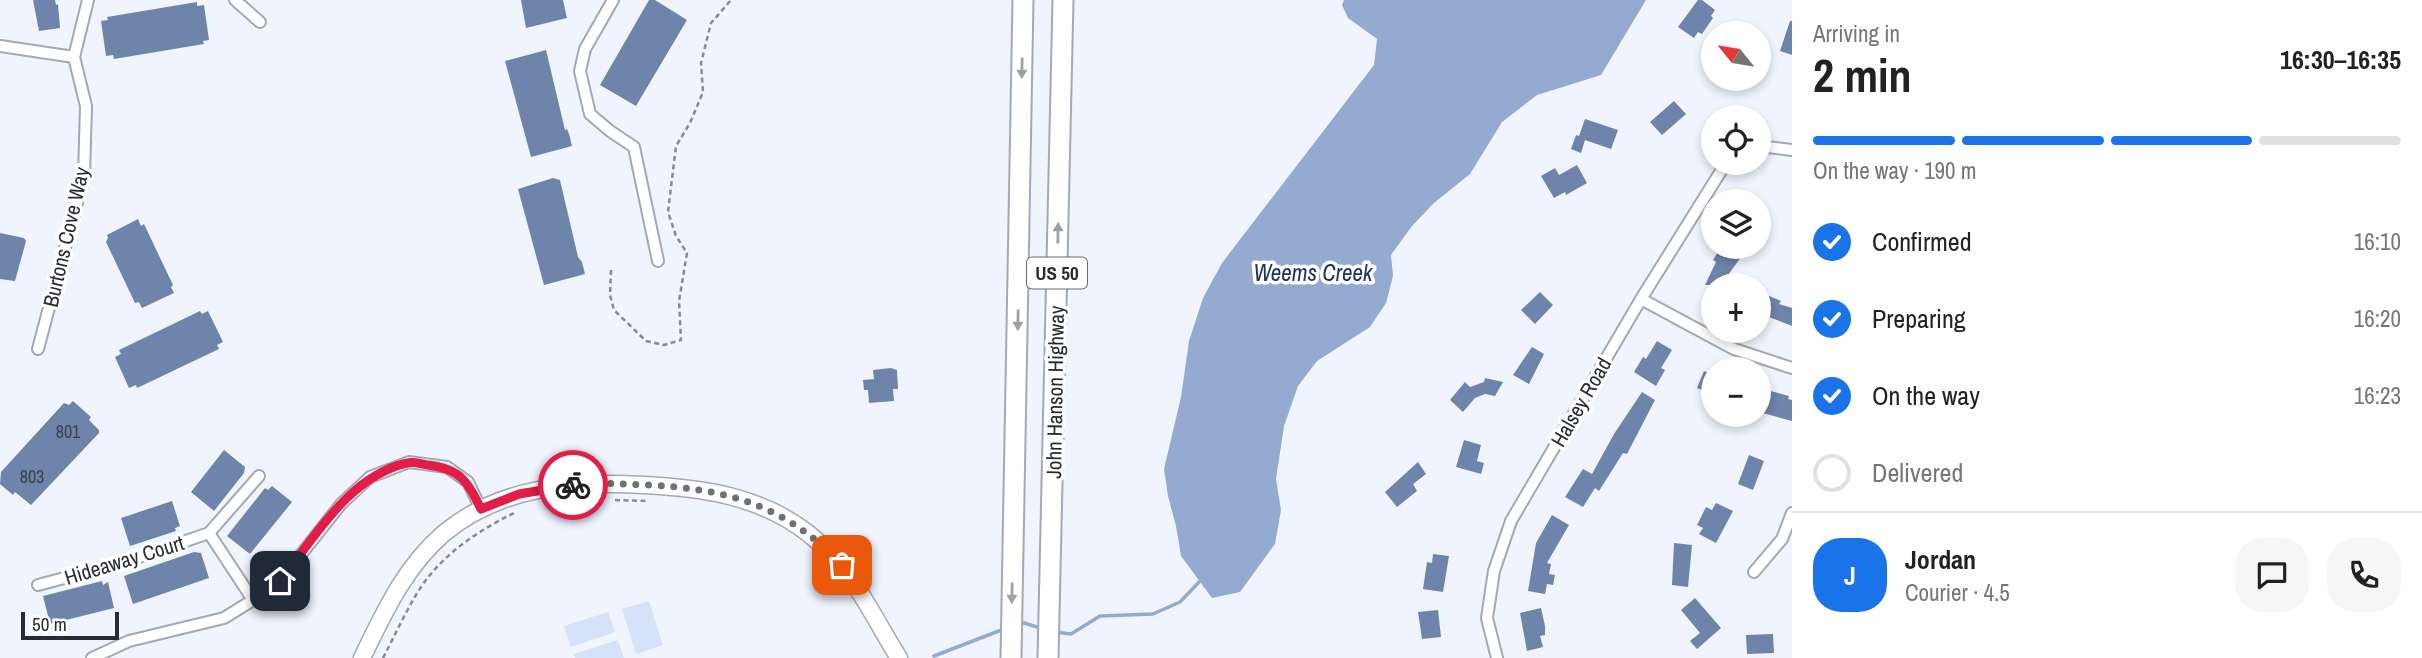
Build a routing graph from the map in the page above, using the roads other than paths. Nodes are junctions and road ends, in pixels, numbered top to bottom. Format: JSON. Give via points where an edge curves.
{"nodes":[{"id":1,"x":88,"y":0,"type":"edge"},
{"id":2,"x":235,"y":0,"type":"edge"},
{"id":3,"x":613,"y":0,"type":"edge"},
{"id":4,"x":1023,"y":0,"type":"edge"},
{"id":5,"x":1063,"y":0,"type":"edge"},
{"id":6,"x":260,"y":22,"type":"dead end"},
{"id":7,"x":0,"y":46,"type":"edge"},
{"id":8,"x":74,"y":57,"type":"junction"},
{"id":9,"x":1771,"y":147,"type":"edge"},
{"id":10,"x":1792,"y":150,"type":"edge"},
{"id":11,"x":1718,"y":175,"type":"edge"},
{"id":12,"x":658,"y":261,"type":"dead end"},
{"id":13,"x":1641,"y":299,"type":"junction"},
{"id":14,"x":38,"y":349,"type":"dead end"},
{"id":15,"x":1792,"y":368,"type":"edge"},
{"id":16,"x":259,"y":476,"type":"dead end"},
{"id":17,"x":481,"y":509,"type":"junction"},
{"id":18,"x":1792,"y":513,"type":"edge"},
{"id":19,"x":209,"y":533,"type":"junction"},
{"id":20,"x":1754,"y":572,"type":"dead end"},
{"id":21,"x":38,"y":585,"type":"dead end"},
{"id":22,"x":253,"y":600,"type":"junction"},
{"id":23,"x":92,"y":658,"type":"edge"},
{"id":24,"x":362,"y":658,"type":"edge"},
{"id":25,"x":899,"y":658,"type":"edge"},
{"id":26,"x":1010,"y":658,"type":"edge"},
{"id":27,"x":1048,"y":658,"type":"edge"},
{"id":28,"x":1497,"y":658,"type":"edge"}],
"edges":[{"from":1,"to":8,"type":"street","name":"Burtons Cove Way"},
{"from":2,"to":6,"type":"street"},
{"from":3,"to":12,"type":"street","via":[[585,49],[580,71],[590,114],[634,147]]},
{"from":4,"to":26,"type":"highway","name":"John Hanson Highway","number":"US 50","one_way":true},
{"from":27,"to":5,"type":"highway","name":"John Hanson Highway","number":"US 50","one_way":true},
{"from":7,"to":8,"type":"street"},
{"from":8,"to":14,"type":"street","name":"Burtons Cove Way","via":[[86,106],[84,176]]},
{"from":9,"to":10,"type":"street"},
{"from":11,"to":13,"type":"street","name":"Halsey Road"},
{"from":13,"to":15,"type":"street","via":[[1734,349]]},
{"from":13,"to":28,"type":"street","name":"Halsey Road","via":[[1511,521],[1494,571],[1487,618]]},
{"from":16,"to":19,"type":"street","name":"Hideaway Court"},
{"from":17,"to":22,"type":"street","via":[[468,482],[447,467],[409,462],[370,477],[341,504],[280,581]]},
{"from":17,"to":24,"type":"street","via":[[444,533],[415,562]]},
{"from":17,"to":25,"type":"street","via":[[538,489],[601,483],[688,488],[754,502],[796,524],[830,552],[853,579]]},
{"from":18,"to":20,"type":"street","via":[[1782,539]]},
{"from":19,"to":21,"type":"street","name":"Hideaway Court"},
{"from":19,"to":22,"type":"street","name":"Hideaway Court"},
{"from":22,"to":23,"type":"street","via":[[224,618],[129,641]]}]}
